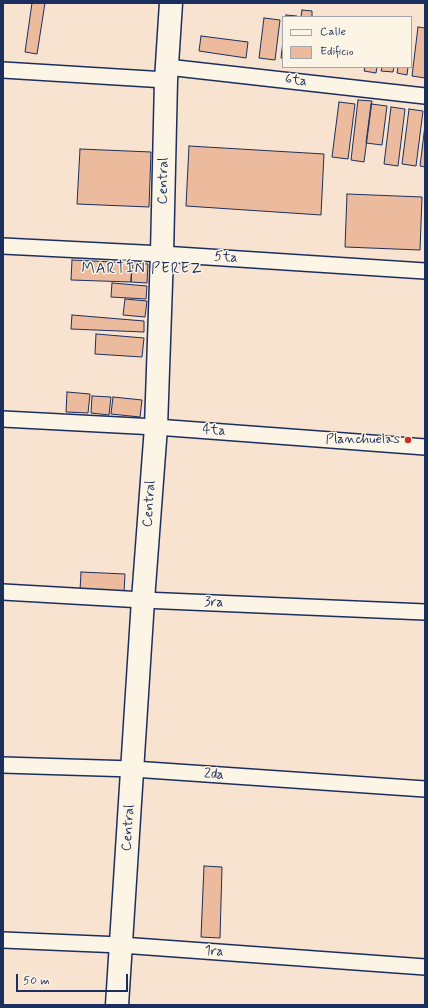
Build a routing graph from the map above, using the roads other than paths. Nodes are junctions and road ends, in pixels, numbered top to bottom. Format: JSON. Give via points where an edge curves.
{"nodes":[{"id":1,"x":171,"y":3,"type":"edge"},
{"id":2,"x":3,"y":70,"type":"edge"},
{"id":3,"x":167,"y":74,"type":"junction"},
{"id":4,"x":425,"y":96,"type":"edge"},
{"id":5,"x":3,"y":246,"type":"edge"},
{"id":6,"x":162,"y":254,"type":"junction"},
{"id":7,"x":425,"y":271,"type":"edge"},
{"id":8,"x":3,"y":420,"type":"edge"},
{"id":9,"x":156,"y":427,"type":"junction"},
{"id":10,"x":425,"y":447,"type":"edge"},
{"id":11,"x":3,"y":592,"type":"edge"},
{"id":12,"x":143,"y":600,"type":"junction"},
{"id":13,"x":425,"y":612,"type":"edge"},
{"id":14,"x":3,"y":765,"type":"edge"},
{"id":15,"x":133,"y":769,"type":"junction"},
{"id":16,"x":425,"y":789,"type":"edge"},
{"id":17,"x":3,"y":940,"type":"edge"},
{"id":18,"x":121,"y":945,"type":"junction"},
{"id":19,"x":425,"y":967,"type":"edge"},
{"id":20,"x":117,"y":1005,"type":"edge"}],
"edges":[{"from":1,"to":3,"type":"main road","name":"Central"},
{"from":2,"to":3,"type":"street","name":"6ta"},
{"from":3,"to":4,"type":"street","name":"6ta"},
{"from":3,"to":6,"type":"main road","name":"Central"},
{"from":5,"to":6,"type":"street","name":"5ta"},
{"from":6,"to":7,"type":"street","name":"5ta"},
{"from":6,"to":9,"type":"main road","name":"Central"},
{"from":8,"to":9,"type":"street","name":"4ta"},
{"from":9,"to":10,"type":"street","name":"4ta"},
{"from":9,"to":12,"type":"main road","name":"Central"},
{"from":11,"to":12,"type":"street","name":"3ra"},
{"from":12,"to":13,"type":"street","name":"3ra"},
{"from":12,"to":15,"type":"main road","name":"Central"},
{"from":14,"to":15,"type":"street","name":"2da"},
{"from":15,"to":16,"type":"street","name":"2da"},
{"from":15,"to":18,"type":"main road","name":"Central"},
{"from":17,"to":18,"type":"street","name":"1ra"},
{"from":18,"to":19,"type":"street","name":"1ra"},
{"from":18,"to":20,"type":"main road","name":"Central"}]}
